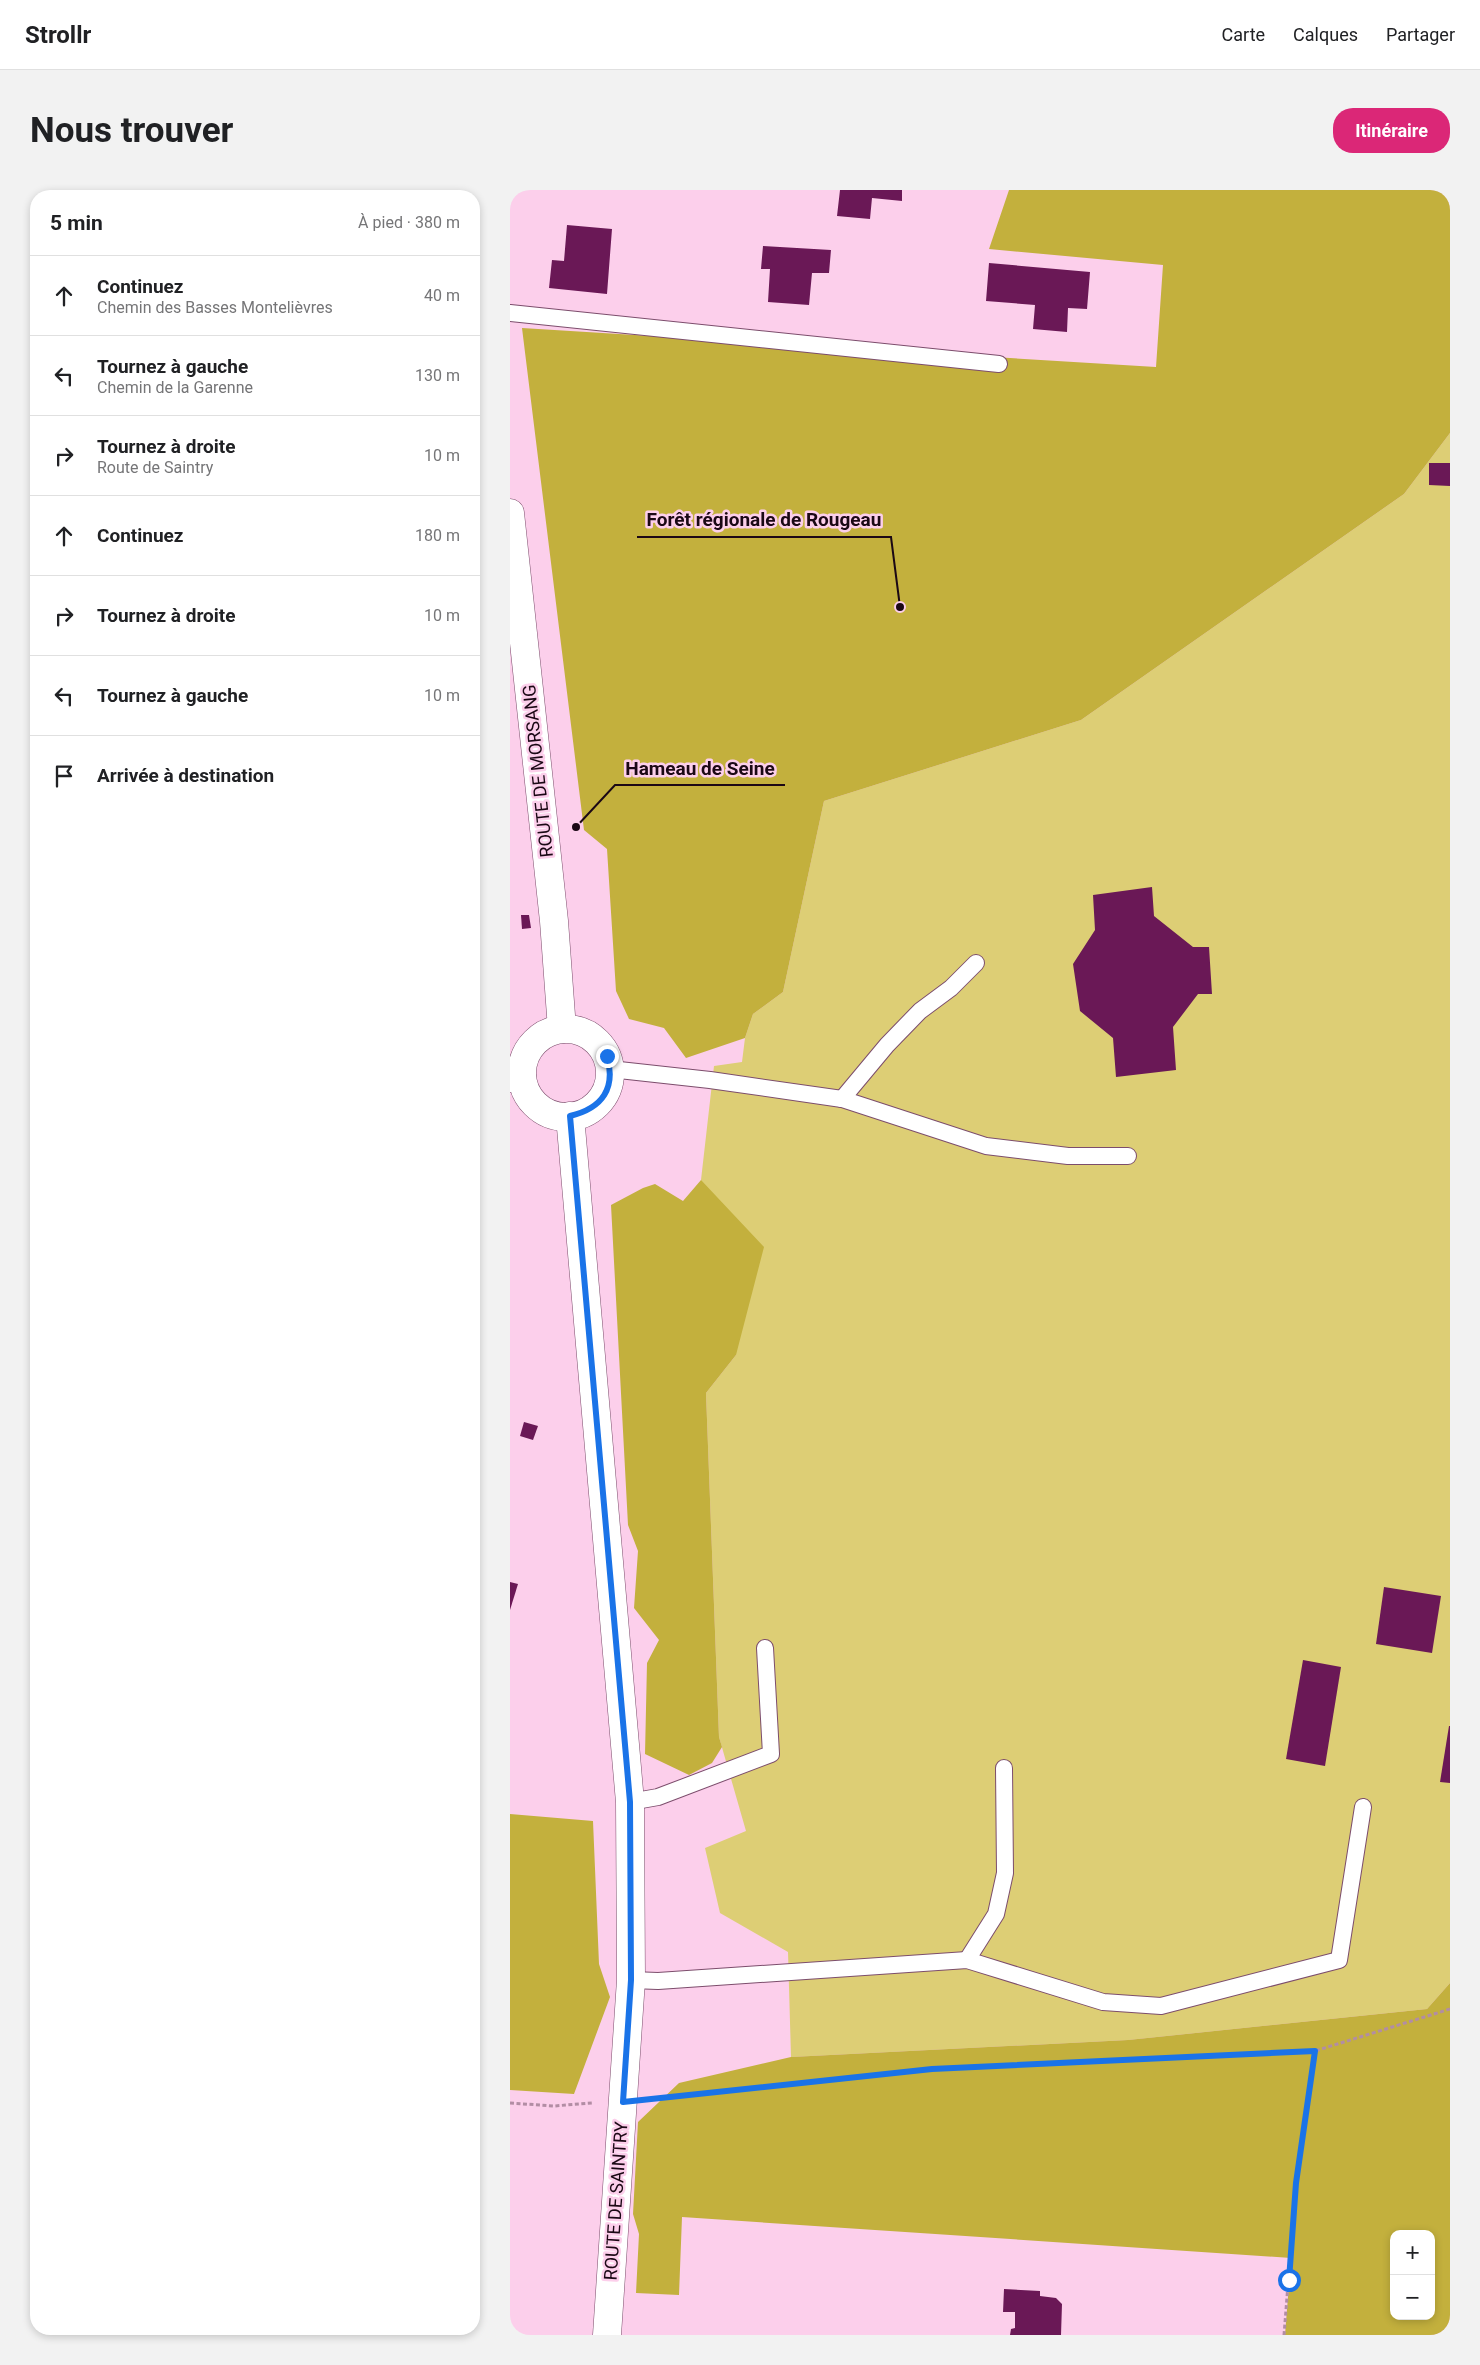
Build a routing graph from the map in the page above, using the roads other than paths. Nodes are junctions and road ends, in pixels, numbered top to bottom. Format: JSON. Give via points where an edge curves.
{"nodes":[{"id":1,"x":510,"y":313,"type":"edge"},
{"id":2,"x":1000,"y":364,"type":"dead end"},
{"id":3,"x":510,"y":513,"type":"edge"},
{"id":4,"x":976,"y":962,"type":"dead end"},
{"id":5,"x":562,"y":1029,"type":"junction"},
{"id":6,"x":610,"y":1069,"type":"junction"},
{"id":7,"x":516,"y":1078,"type":"edge"},
{"id":8,"x":842,"y":1099,"type":"junction"},
{"id":9,"x":570,"y":1116,"type":"junction"},
{"id":10,"x":1128,"y":1156,"type":"dead end"},
{"id":11,"x":766,"y":1648,"type":"dead end"},
{"id":12,"x":1004,"y":1768,"type":"dead end"},
{"id":13,"x":630,"y":1802,"type":"junction"},
{"id":14,"x":1364,"y":1807,"type":"dead end"},
{"id":15,"x":967,"y":1960,"type":"junction"},
{"id":16,"x":631,"y":1980,"type":"junction"},
{"id":17,"x":608,"y":2335,"type":"edge"}],
"edges":[{"from":1,"to":2,"type":"lane"},
{"from":3,"to":5,"type":"street","name":"ROUTE DE MORSANG","via":[[554,921]]},
{"from":4,"to":8,"type":"lane","via":[[887,1045]]},
{"from":5,"to":6,"type":"street","via":[[589,1035],[600,1044]]},
{"from":5,"to":7,"type":"street","via":[[537,1040],[528,1050]]},
{"from":6,"to":8,"type":"lane"},
{"from":6,"to":9,"type":"street","via":[[610,1083],[596,1106]]},
{"from":7,"to":9,"type":"street","via":[[533,1102],[544,1111]]},
{"from":8,"to":10,"type":"lane","via":[[986,1146],[1068,1156]]},
{"from":9,"to":13,"type":"street","name":"ROUTE DE SAINTRY"},
{"from":11,"to":13,"type":"lane","via":[[771,1754],[658,1797]]},
{"from":12,"to":15,"type":"lane","via":[[1005,1873],[996,1914]]},
{"from":13,"to":16,"type":"street","name":"ROUTE DE SAINTRY"},
{"from":14,"to":15,"type":"lane","via":[[1339,1960],[1161,2006],[1103,2002]]},
{"from":15,"to":16,"type":"lane","via":[[658,1981]]},
{"from":16,"to":17,"type":"street","name":"ROUTE DE SAINTRY"}]}
